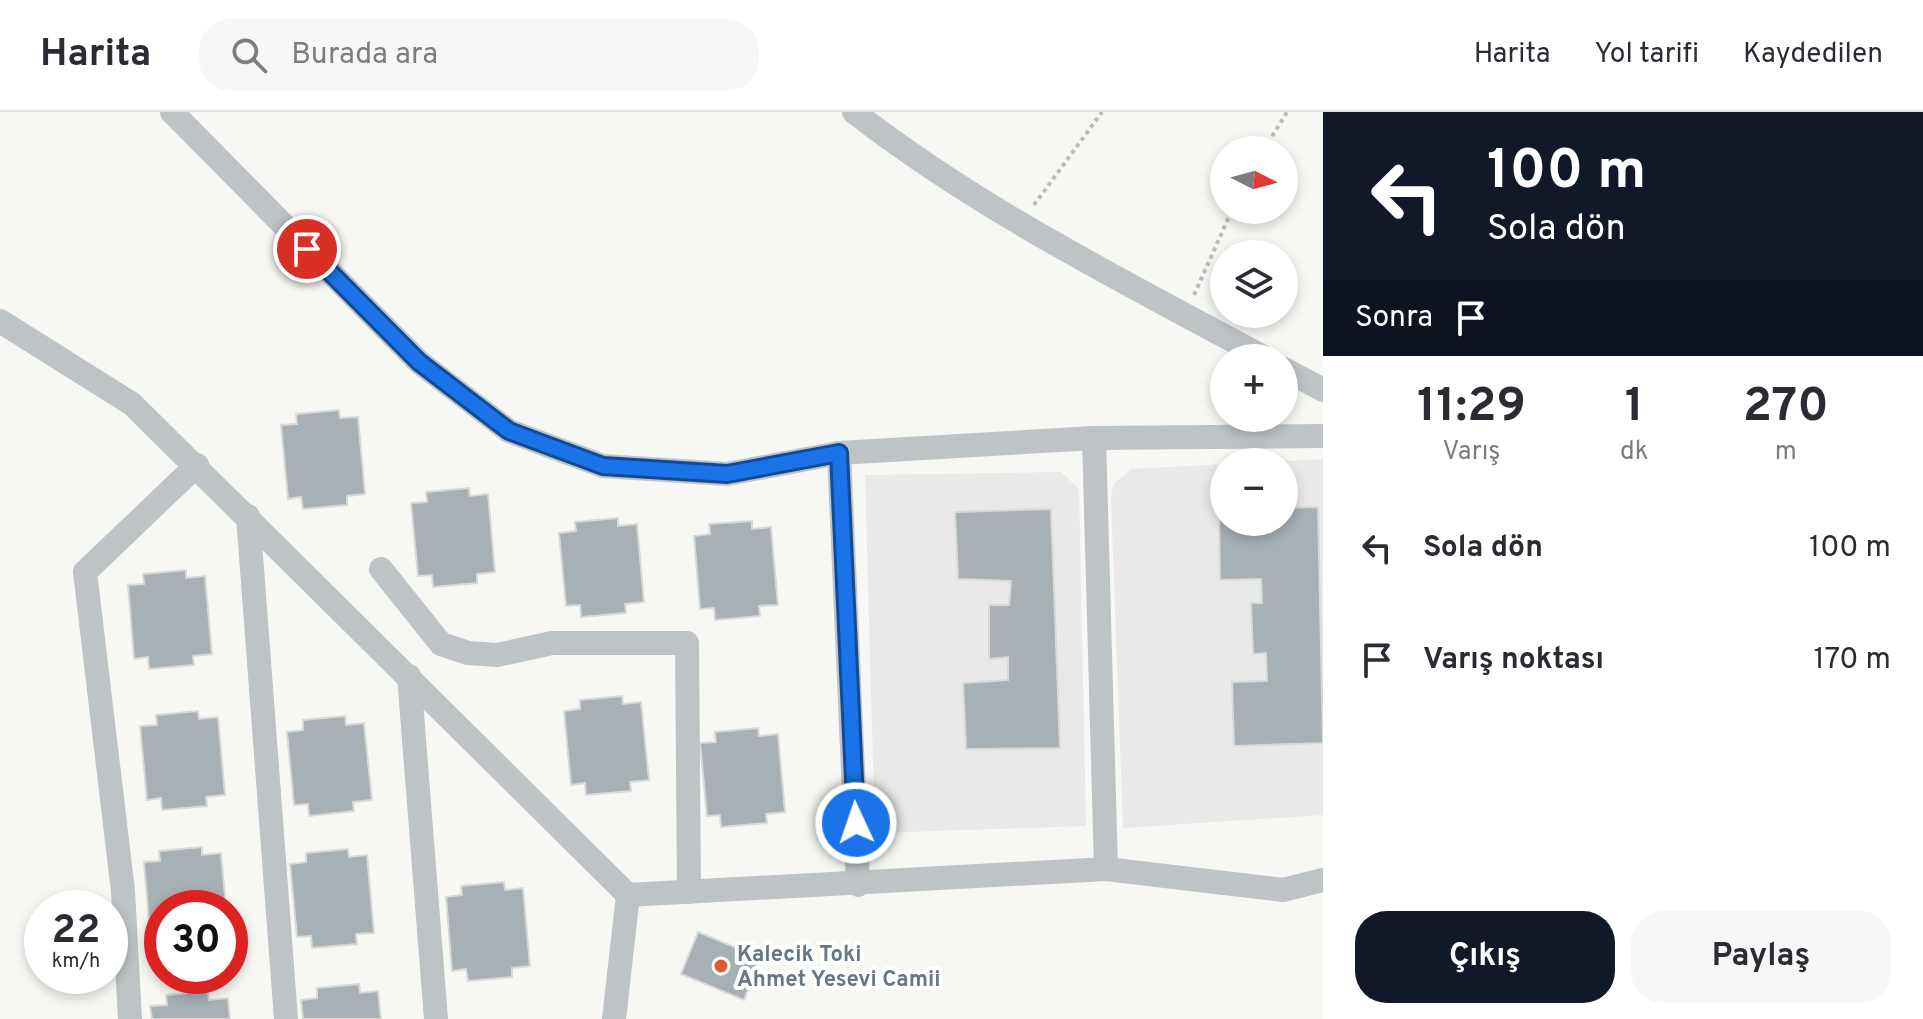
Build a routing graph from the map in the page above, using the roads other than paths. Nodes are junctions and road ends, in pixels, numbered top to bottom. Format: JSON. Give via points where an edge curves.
{"nodes":[{"id":1,"x":172,"y":112,"type":"edge"},
{"id":2,"x":854,"y":112,"type":"edge"},
{"id":3,"x":0,"y":321,"type":"edge"},
{"id":4,"x":1239,"y":344,"type":"edge"},
{"id":5,"x":1298,"y":377,"type":"edge"},
{"id":6,"x":1323,"y":390,"type":"edge"},
{"id":7,"x":1323,"y":436,"type":"edge"},
{"id":8,"x":1094,"y":438,"type":"junction"},
{"id":9,"x":839,"y":453,"type":"junction"},
{"id":10,"x":197,"y":465,"type":"junction"},
{"id":11,"x":248,"y":516,"type":"junction"},
{"id":12,"x":381,"y":569,"type":"dead end"},
{"id":13,"x":409,"y":676,"type":"junction"},
{"id":14,"x":1106,"y":869,"type":"junction"},
{"id":15,"x":1323,"y":880,"type":"edge"},
{"id":16,"x":858,"y":885,"type":"junction"},
{"id":17,"x":689,"y":892,"type":"junction"},
{"id":18,"x":628,"y":895,"type":"junction"},
{"id":19,"x":130,"y":1019,"type":"edge"},
{"id":20,"x":286,"y":1019,"type":"edge"},
{"id":21,"x":436,"y":1019,"type":"edge"},
{"id":22,"x":614,"y":1019,"type":"edge"}],
"edges":[{"from":1,"to":9,"type":"street","via":[[419,362],[509,431],[603,466],[727,474]]},
{"from":2,"to":4,"type":"street","via":[[1021,224]]},
{"from":3,"to":10,"type":"street","via":[[132,404]]},
{"from":5,"to":6,"type":"street"},
{"from":7,"to":8,"type":"street"},
{"from":8,"to":9,"type":"street"},
{"from":8,"to":14,"type":"street"},
{"from":9,"to":16,"type":"street"},
{"from":10,"to":11,"type":"street"},
{"from":10,"to":19,"type":"street","via":[[85,572],[123,891]]},
{"from":11,"to":13,"type":"street"},
{"from":11,"to":20,"type":"street"},
{"from":12,"to":17,"type":"street","via":[[441,644],[468,653],[497,655],[552,643],[687,643]]},
{"from":13,"to":18,"type":"street"},
{"from":13,"to":21,"type":"street"},
{"from":14,"to":15,"type":"street","via":[[1283,890]]},
{"from":14,"to":16,"type":"street"},
{"from":16,"to":17,"type":"street"},
{"from":17,"to":18,"type":"street"},
{"from":18,"to":22,"type":"street"}]}
